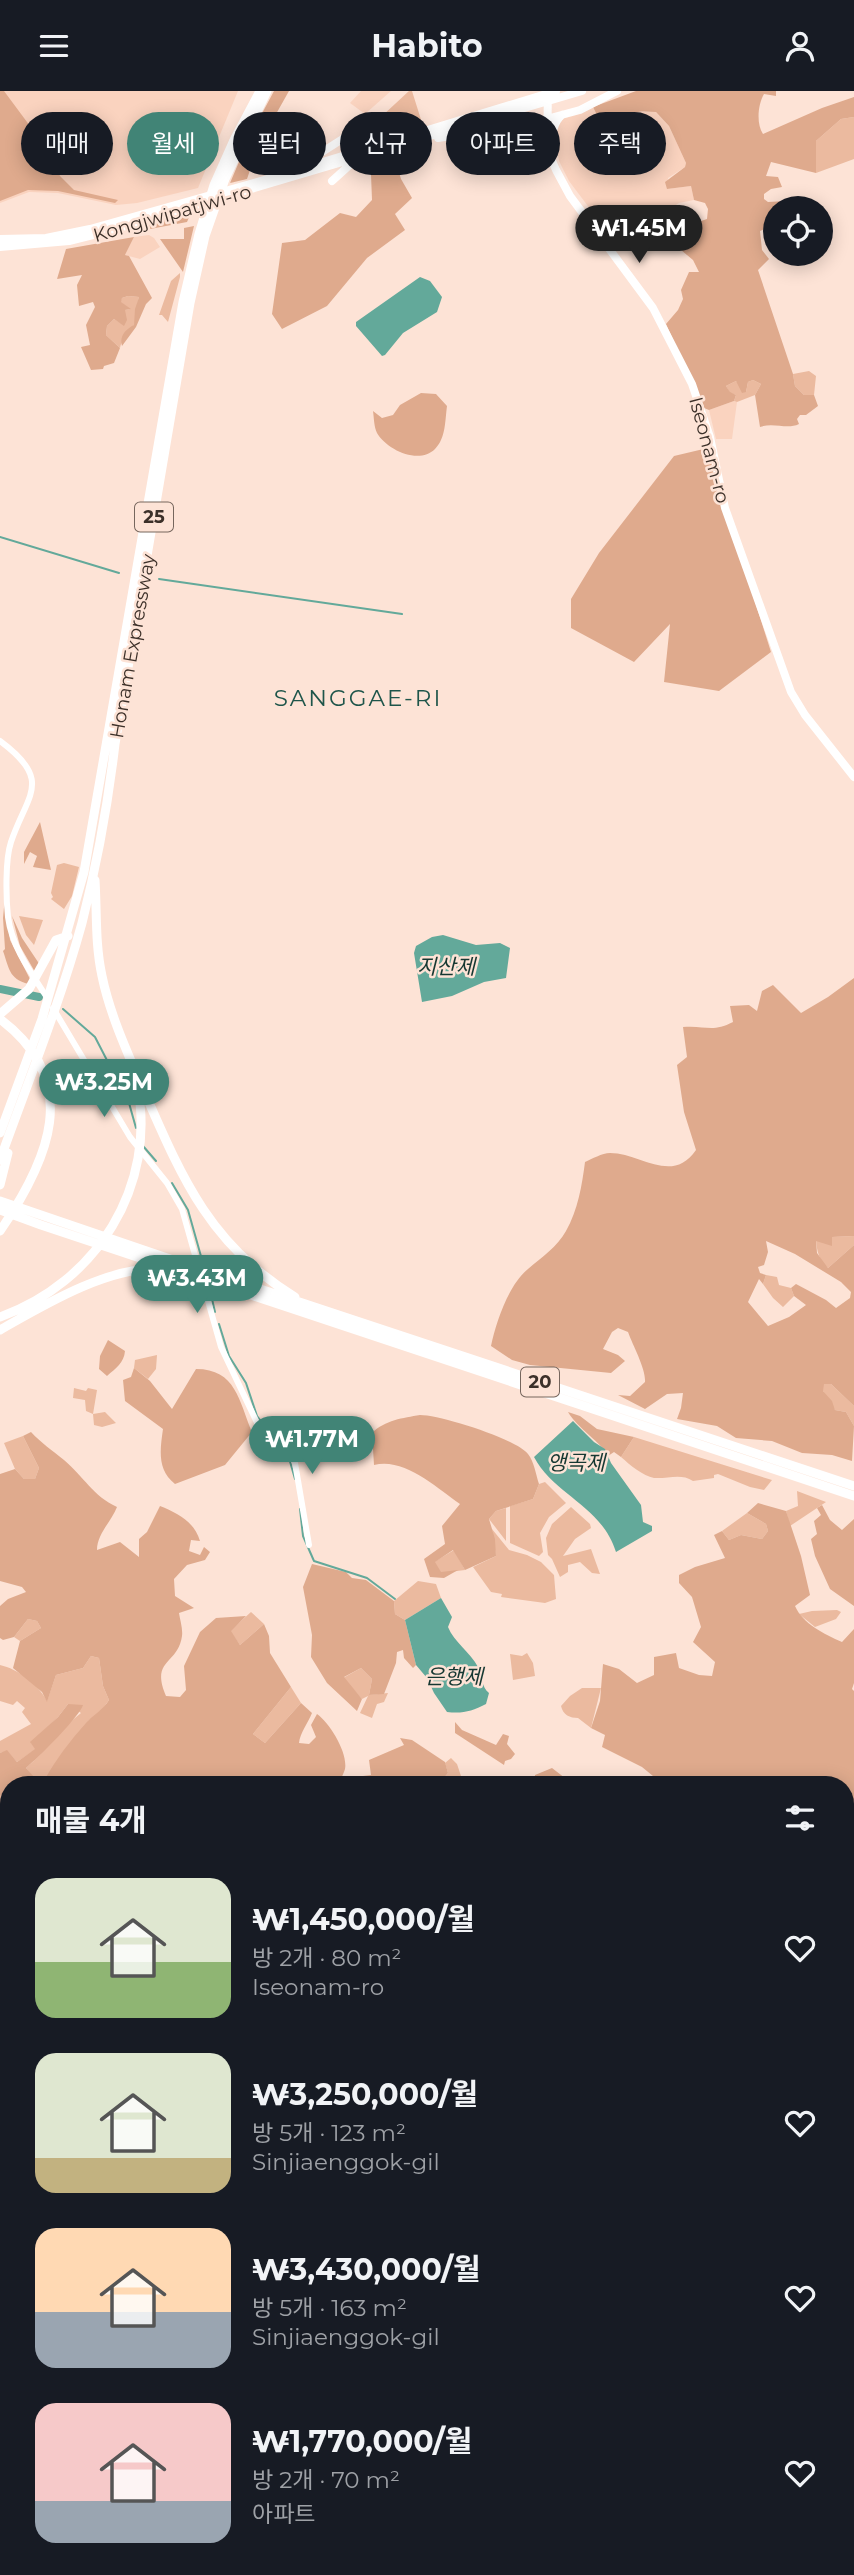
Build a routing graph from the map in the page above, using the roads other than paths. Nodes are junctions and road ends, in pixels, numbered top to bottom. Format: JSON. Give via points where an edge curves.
{"nodes":[{"id":1,"x":260,"y":91,"type":"edge"},
{"id":2,"x":267,"y":91,"type":"edge"},
{"id":3,"x":548,"y":91,"type":"edge"},
{"id":4,"x":582,"y":91,"type":"edge"},
{"id":5,"x":617,"y":91,"type":"edge"},
{"id":6,"x":557,"y":94,"type":"edge"},
{"id":7,"x":533,"y":101,"type":"junction"},
{"id":8,"x":547,"y":112,"type":"edge"},
{"id":9,"x":562,"y":115,"type":"edge"},
{"id":10,"x":432,"y":135,"type":"edge"},
{"id":11,"x":326,"y":161,"type":"edge"},
{"id":12,"x":340,"y":163,"type":"edge"},
{"id":13,"x":340,"y":174,"type":"edge"},
{"id":14,"x":281,"y":175,"type":"edge"},
{"id":15,"x":559,"y":175,"type":"edge"},
{"id":16,"x":332,"y":181,"type":"dead end"},
{"id":17,"x":242,"y":189,"type":"junction"},
{"id":18,"x":189,"y":204,"type":"junction"},
{"id":19,"x":0,"y":238,"type":"edge"},
{"id":20,"x":0,"y":247,"type":"edge"},
{"id":21,"x":0,"y":741,"type":"edge"},
{"id":22,"x":854,"y":777,"type":"edge"},
{"id":23,"x":94,"y":870,"type":"junction"},
{"id":24,"x":68,"y":936,"type":"junction"},
{"id":25,"x":69,"y":951,"type":"junction"},
{"id":26,"x":36,"y":972,"type":"junction"},
{"id":27,"x":0,"y":1017,"type":"edge"},
{"id":28,"x":131,"y":1062,"type":"junction"},
{"id":29,"x":19,"y":1081,"type":"junction"},
{"id":30,"x":22,"y":1099,"type":"junction"},
{"id":31,"x":0,"y":1117,"type":"edge"},
{"id":32,"x":0,"y":1133,"type":"edge"},
{"id":33,"x":0,"y":1160,"type":"edge"},
{"id":34,"x":0,"y":1185,"type":"edge"},
{"id":35,"x":0,"y":1201,"type":"edge"},
{"id":36,"x":0,"y":1210,"type":"edge"},
{"id":37,"x":43,"y":1221,"type":"junction"},
{"id":38,"x":0,"y":1231,"type":"edge"},
{"id":39,"x":170,"y":1264,"type":"junction"},
{"id":40,"x":308,"y":1305,"type":"junction"},
{"id":41,"x":0,"y":1317,"type":"edge"},
{"id":42,"x":0,"y":1330,"type":"edge"},
{"id":43,"x":854,"y":1486,"type":"edge"},
{"id":44,"x":854,"y":1496,"type":"edge"},
{"id":45,"x":309,"y":1545,"type":"dead end"}],
"edges":[{"from":1,"to":24,"type":"highway","name":"Honam Expressway","number":"25","via":[[221,167],[183,302],[85,871]]},
{"from":2,"to":23,"type":"highway","name":"Honam Expressway","number":"25","via":[[225,179],[205,236]]},
{"from":3,"to":8,"type":"main road","name":"Iseonam-ro"},
{"from":4,"to":6,"type":"main road","name":"Kongjwipatjwi-ro"},
{"from":5,"to":9,"type":"main road"},
{"from":6,"to":7,"type":"main road","name":"Kongjwipatjwi-ro"},
{"from":7,"to":10,"type":"main road","name":"Kongjwipatjwi-ro"},
{"from":7,"to":11,"type":"main road","name":"Kongjwipatjwi-ro"},
{"from":12,"to":17,"type":"main road","name":"Kongjwipatjwi-ro"},
{"from":13,"to":16,"type":"main road"},
{"from":14,"to":17,"type":"main road","name":"Kongjwipatjwi-ro"},
{"from":15,"to":22,"type":"main road","name":"Iseonam-ro","via":[[653,309],[692,384],[710,437],[725,508],[783,673],[805,715]]},
{"from":17,"to":18,"type":"main road","name":"Kongjwipatjwi-ro"},
{"from":18,"to":19,"type":"main road","name":"Kongjwipatjwi-ro","via":[[90,229],[36,238]]},
{"from":18,"to":20,"type":"main road","name":"Kongjwipatjwi-ro","via":[[82,238]]},
{"from":21,"to":26,"type":"street","via":[[20,758],[32,782],[30,800],[9,852],[8,919],[14,940]]},
{"from":23,"to":25,"type":"highway","name":"Honam Expressway","number":"25"},
{"from":23,"to":28,"type":"highway","via":[[102,977]]},
{"from":24,"to":25,"type":"highway","name":"Honam Expressway","number":"25"},
{"from":24,"to":26,"type":"highway","via":[[56,940]]},
{"from":25,"to":29,"type":"highway","name":"Honam Expressway","number":"25"},
{"from":25,"to":30,"type":"highway","name":"Honam Expressway","number":"25"},
{"from":26,"to":27,"type":"highway","via":[[29,989]]},
{"from":26,"to":45,"type":"street","via":[[130,1137],[183,1209],[221,1347],[260,1429],[269,1428],[295,1463]]},
{"from":27,"to":38,"type":"highway","via":[[22,1039],[44,1076],[50,1107],[46,1144],[23,1196]]},
{"from":28,"to":40,"type":"highway","via":[[184,1179],[215,1227],[261,1275]]},
{"from":28,"to":41,"type":"highway","via":[[141,1113],[137,1162],[112,1230],[82,1267],[52,1292]]},
{"from":29,"to":31,"type":"highway"},
{"from":29,"to":32,"type":"highway","name":"Honam Expressway","number":"25"},
{"from":30,"to":33,"type":"highway","name":"Honam Expressway","number":"25"},
{"from":30,"to":34,"type":"highway"},
{"from":35,"to":37,"type":"highway","number":"20"},
{"from":36,"to":37,"type":"highway","number":"20"},
{"from":37,"to":39,"type":"highway","number":"20"},
{"from":39,"to":40,"type":"highway","number":"20"},
{"from":39,"to":42,"type":"highway","via":[[95,1283]]},
{"from":39,"to":44,"type":"highway","number":"20","via":[[230,1289]]},
{"from":40,"to":43,"type":"highway","number":"20"}]}
